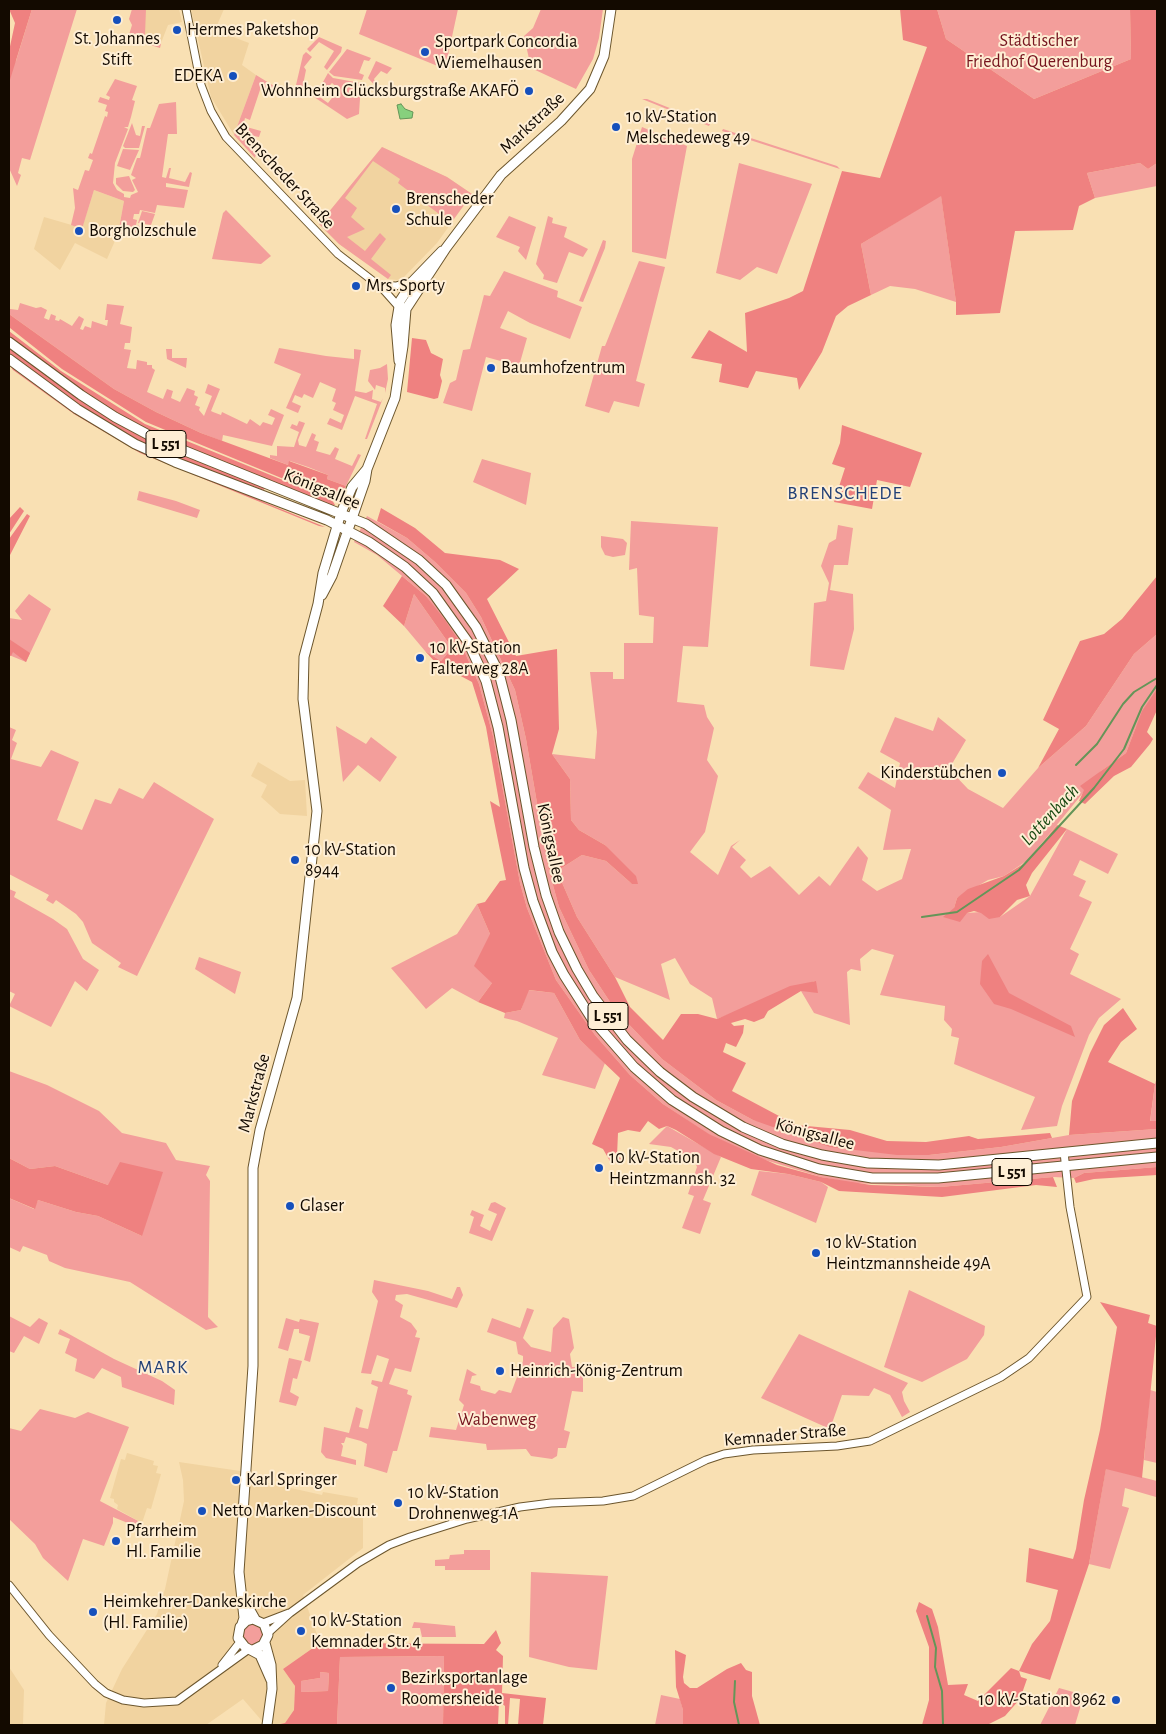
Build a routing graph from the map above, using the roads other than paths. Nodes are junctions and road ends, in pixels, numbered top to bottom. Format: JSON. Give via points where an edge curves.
{"nodes":[{"id":1,"x":186,"y":9,"type":"edge"},
{"id":2,"x":611,"y":9,"type":"edge"},
{"id":3,"x":446,"y":248,"type":"junction"},
{"id":4,"x":414,"y":281,"type":"junction"},
{"id":5,"x":378,"y":285,"type":"junction"},
{"id":6,"x":402,"y":308,"type":"junction"},
{"id":7,"x":9,"y":342,"type":"edge"},
{"id":8,"x":9,"y":359,"type":"edge"},
{"id":9,"x":367,"y":469,"type":"junction"},
{"id":10,"x":340,"y":514,"type":"junction"},
{"id":11,"x":351,"y":518,"type":"junction"},
{"id":12,"x":337,"y":526,"type":"junction"},
{"id":13,"x":347,"y":531,"type":"junction"},
{"id":14,"x":318,"y":604,"type":"junction"},
{"id":15,"x":1157,"y":1143,"type":"edge"},
{"id":16,"x":1064,"y":1152,"type":"junction"},
{"id":17,"x":1157,"y":1158,"type":"edge"},
{"id":18,"x":1064,"y":1166,"type":"junction"},
{"id":19,"x":9,"y":1585,"type":"edge"},
{"id":20,"x":242,"y":1596,"type":"junction"},
{"id":21,"x":290,"y":1613,"type":"junction"},
{"id":22,"x":259,"y":1621,"type":"junction"},
{"id":23,"x":242,"y":1624,"type":"junction"},
{"id":24,"x":268,"y":1633,"type":"junction"},
{"id":25,"x":240,"y":1642,"type":"junction"},
{"id":26,"x":265,"y":1643,"type":"junction"},
{"id":27,"x":251,"y":1649,"type":"junction"},
{"id":28,"x":219,"y":1670,"type":"junction"},
{"id":29,"x":271,"y":1680,"type":"junction"},
{"id":30,"x":267,"y":1725,"type":"edge"}],
"edges":[{"from":1,"to":5,"type":"street","name":"Brenscheder Straße","via":[[202,87],[226,137],[338,254]]},
{"from":2,"to":3,"type":"main road","name":"Markstraße","via":[[604,56],[590,89],[561,121],[501,174]]},
{"from":3,"to":4,"type":"main road","name":"Markstraße"},
{"from":3,"to":6,"type":"main road","name":"Markstraße"},
{"from":4,"to":5,"type":"street","via":[[396,286]]},
{"from":4,"to":6,"type":"main road","name":"Markstraße","via":[[403,295]]},
{"from":5,"to":6,"type":"street","name":"Brenscheder Straße"},
{"from":6,"to":9,"type":"main road","name":"Markstraße","via":[[396,338],[400,364],[394,399]]},
{"from":7,"to":10,"type":"main road","name":"Königsallee","number":"L 551","via":[[99,407],[158,440]]},
{"from":8,"to":12,"type":"main road","name":"Königsallee","number":"L 551","via":[[69,404],[135,444]]},
{"from":9,"to":10,"type":"main road","name":"Markstraße","via":[[352,487]]},
{"from":9,"to":11,"type":"main road","name":"Markstraße"},
{"from":10,"to":11,"type":"main road","name":"Königsallee","number":"L 551"},
{"from":10,"to":12,"type":"main road","name":"Markstraße"},
{"from":11,"to":13,"type":"main road","name":"Markstraße"},
{"from":11,"to":16,"type":"main road","name":"Königsallee","number":"L 551","via":[[419,560],[446,586],[476,627],[499,673],[513,729],[539,871],[559,932],[576,970],[593,996],[627,1040],[660,1072],[692,1097],[743,1127],[782,1144],[837,1159],[912,1166]]},
{"from":12,"to":13,"type":"main road","name":"Königsallee","number":"L 551"},
{"from":12,"to":14,"type":"main road","name":"Markstraße","via":[[322,573]]},
{"from":13,"to":14,"type":"main road","name":"Markstraße","via":[[332,576]]},
{"from":13,"to":18,"type":"main road","name":"Königsallee","number":"L 551","via":[[384,552],[420,580],[468,642],[486,681],[498,727],[524,868],[543,930],[564,975],[592,1019],[621,1054],[653,1084],[702,1120],[740,1141],[781,1158],[828,1171],[872,1178],[917,1180]]},
{"from":14,"to":20,"type":"main road","name":"Markstraße","via":[[302,672],[317,811],[297,998],[260,1130],[254,1168],[253,1382],[239,1572]]},
{"from":15,"to":16,"type":"main road","name":"Königsallee","number":"L 551"},
{"from":16,"to":18,"type":"street"},
{"from":17,"to":18,"type":"main road","name":"Königsallee","number":"L 551"},
{"from":18,"to":21,"type":"street","name":"Kemnader Straße","via":[[1086,1299],[1048,1341],[1018,1366],[886,1435],[853,1444],[724,1454],[633,1496],[520,1507],[424,1532],[372,1553]]},
{"from":19,"to":28,"type":"street","via":[[77,1665],[95,1684],[115,1697],[144,1703],[175,1702]]},
{"from":20,"to":22,"type":"main road","name":"Markstraße"},
{"from":20,"to":23,"type":"main road","name":"Markstraße"},
{"from":21,"to":22,"type":"street","name":"Kemnader Straße"},
{"from":21,"to":24,"type":"street","name":"Kemnader Straße"},
{"from":22,"to":23,"type":"main road"},
{"from":22,"to":24,"type":"main road"},
{"from":23,"to":25,"type":"main road","via":[[238,1630]]},
{"from":24,"to":26,"type":"main road"},
{"from":25,"to":27,"type":"main road"},
{"from":25,"to":28,"type":"street"},
{"from":26,"to":27,"type":"main road"},
{"from":26,"to":29,"type":"main road","via":[[272,1665]]},
{"from":27,"to":28,"type":"street"},
{"from":27,"to":29,"type":"main road","via":[[260,1655]]},
{"from":29,"to":30,"type":"main road","via":[[272,1699]]}]}
